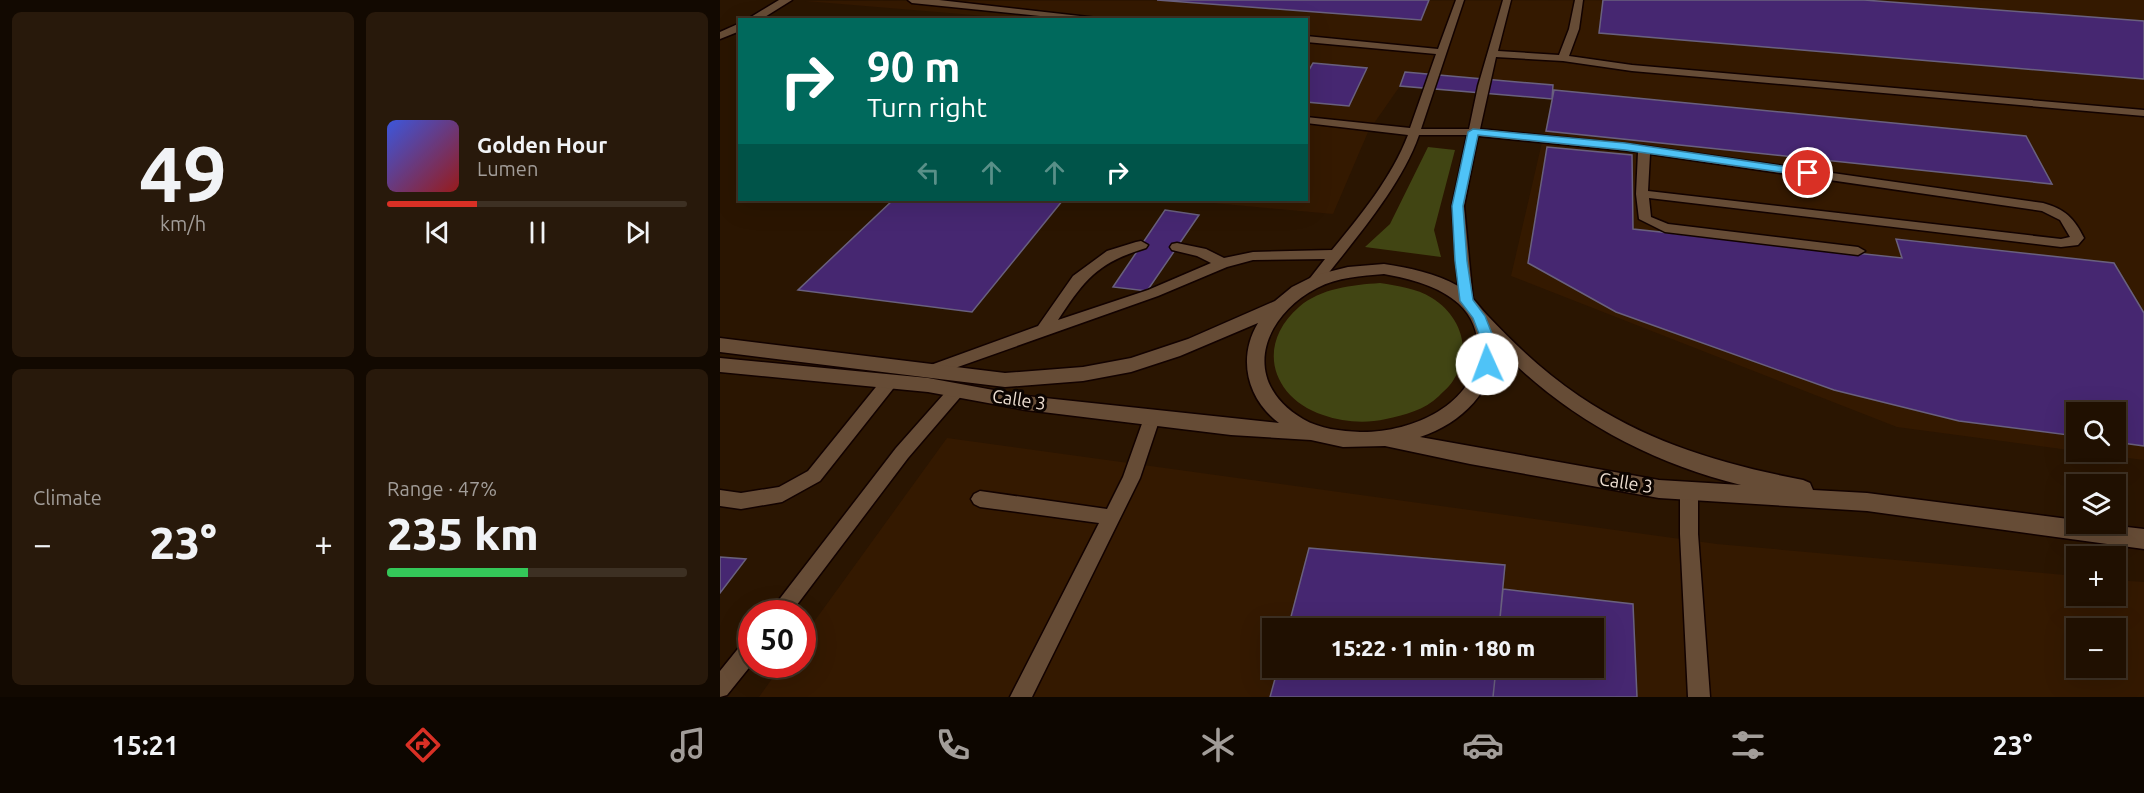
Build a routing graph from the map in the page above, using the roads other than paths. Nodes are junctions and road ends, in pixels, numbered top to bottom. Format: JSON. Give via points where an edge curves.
{"nodes":[{"id":1,"x":787,"y":0,"type":"edge"},
{"id":2,"x":912,"y":0,"type":"edge"},
{"id":3,"x":1460,"y":0,"type":"edge"},
{"id":4,"x":1507,"y":0,"type":"edge"},
{"id":5,"x":1579,"y":0,"type":"edge"},
{"id":6,"x":755,"y":18,"type":"edge"},
{"id":7,"x":1091,"y":18,"type":"edge"},
{"id":8,"x":738,"y":27,"type":"edge"},
{"id":9,"x":720,"y":36,"type":"edge"},
{"id":10,"x":1308,"y":39,"type":"edge"},
{"id":11,"x":1442,"y":52,"type":"junction"},
{"id":12,"x":1493,"y":54,"type":"junction"},
{"id":13,"x":1563,"y":58,"type":"junction"},
{"id":14,"x":2144,"y":113,"type":"edge"},
{"id":15,"x":1308,"y":120,"type":"edge"},
{"id":16,"x":1414,"y":132,"type":"junction"},
{"id":17,"x":1473,"y":132,"type":"junction"},
{"id":18,"x":1644,"y":149,"type":"junction"},
{"id":19,"x":1642,"y":194,"type":"junction"},
{"id":20,"x":1141,"y":245,"type":"dead end"},
{"id":21,"x":1177,"y":247,"type":"dead end"},
{"id":22,"x":1858,"y":251,"type":"dead end"},
{"id":23,"x":1337,"y":254,"type":"junction"},
{"id":24,"x":1223,"y":263,"type":"junction"},
{"id":25,"x":1314,"y":282,"type":"junction"},
{"id":26,"x":1280,"y":304,"type":"junction"},
{"id":27,"x":1473,"y":308,"type":"junction"},
{"id":28,"x":1043,"y":330,"type":"junction"},
{"id":29,"x":720,"y":345,"type":"edge"},
{"id":30,"x":720,"y":365,"type":"edge"},
{"id":31,"x":933,"y":370,"type":"junction"},
{"id":32,"x":890,"y":381,"type":"junction"},
{"id":33,"x":957,"y":390,"type":"junction"},
{"id":34,"x":1152,"y":418,"type":"junction"},
{"id":35,"x":1318,"y":433,"type":"junction"},
{"id":36,"x":1389,"y":439,"type":"junction"},
{"id":37,"x":1689,"y":490,"type":"junction"},
{"id":38,"x":720,"y":498,"type":"edge"},
{"id":39,"x":980,"y":499,"type":"dead end"},
{"id":40,"x":1867,"y":502,"type":"junction"},
{"id":41,"x":1111,"y":518,"type":"junction"},
{"id":42,"x":2144,"y":539,"type":"edge"},
{"id":43,"x":789,"y":600,"type":"edge"},
{"id":44,"x":738,"y":665,"type":"edge"},
{"id":45,"x":720,"y":688,"type":"edge"},
{"id":46,"x":1021,"y":697,"type":"edge"},
{"id":47,"x":1699,"y":697,"type":"edge"}],
"edges":[{"from":1,"to":6,"type":"main road"},
{"from":2,"to":7,"type":"lane"},
{"from":3,"to":11,"type":"lane"},
{"from":4,"to":12,"type":"lane"},
{"from":5,"to":13,"type":"lane"},
{"from":8,"to":9,"type":"main road"},
{"from":10,"to":11,"type":"lane"},
{"from":11,"to":16,"type":"lane"},
{"from":12,"to":13,"type":"lane"},
{"from":12,"to":17,"type":"lane"},
{"from":13,"to":14,"type":"lane","via":[[1632,68]]},
{"from":15,"to":16,"type":"lane"},
{"from":16,"to":17,"type":"lane"},
{"from":16,"to":23,"type":"lane","via":[[1372,209]]},
{"from":17,"to":18,"type":"lane"},
{"from":17,"to":27,"type":"lane","via":[[1458,206],[1461,261]]},
{"from":18,"to":19,"type":"lane"},
{"from":18,"to":19,"type":"lane","via":[[2043,207],[2067,217],[2077,238],[2061,243]]},
{"from":19,"to":22,"type":"lane","via":[[1645,219],[1665,228]]},
{"from":20,"to":28,"type":"lane","via":[[1112,254],[1078,279]]},
{"from":21,"to":24,"type":"lane","via":[[1201,252]]},
{"from":23,"to":24,"type":"lane","via":[[1253,256]]},
{"from":23,"to":25,"type":"lane"},
{"from":24,"to":28,"type":"lane","via":[[1153,293]]},
{"from":25,"to":26,"type":"main road"},
{"from":25,"to":27,"type":"main road","via":[[1360,270],[1408,272],[1449,288]]},
{"from":26,"to":31,"type":"main road","name":"Calle 3","via":[[1168,355],[1110,370],[1005,380]]},
{"from":26,"to":35,"type":"main road","via":[[1258,337],[1256,375],[1263,393],[1276,409]]},
{"from":27,"to":36,"type":"main road","via":[[1487,339],[1487,364],[1476,389],[1455,411],[1425,429]]},
{"from":27,"to":40,"type":"main road","name":"Calle 3","via":[[1552,387],[1579,407],[1644,442],[1720,471]]},
{"from":28,"to":31,"type":"lane"},
{"from":29,"to":31,"type":"main road","name":"Calle 3"},
{"from":30,"to":32,"type":"main road","name":"Calle 3"},
{"from":32,"to":33,"type":"main road","name":"Calle 3"},
{"from":32,"to":38,"type":"lane","via":[[814,476],[782,494],[741,501]]},
{"from":33,"to":34,"type":"main road","name":"Calle 3"},
{"from":33,"to":43,"type":"lane","via":[[902,453]]},
{"from":34,"to":35,"type":"main road","name":"Calle 3"},
{"from":34,"to":41,"type":"lane","via":[[1131,478]]},
{"from":35,"to":36,"type":"main road","via":[[1353,440]]},
{"from":36,"to":37,"type":"main road","name":"Calle 3","via":[[1482,459],[1659,489]]},
{"from":37,"to":40,"type":"main road","name":"Calle 3"},
{"from":37,"to":47,"type":"lane"},
{"from":39,"to":41,"type":"lane"},
{"from":40,"to":42,"type":"main road","name":"Calle 3"},
{"from":41,"to":46,"type":"lane"},
{"from":44,"to":45,"type":"lane"}]}
